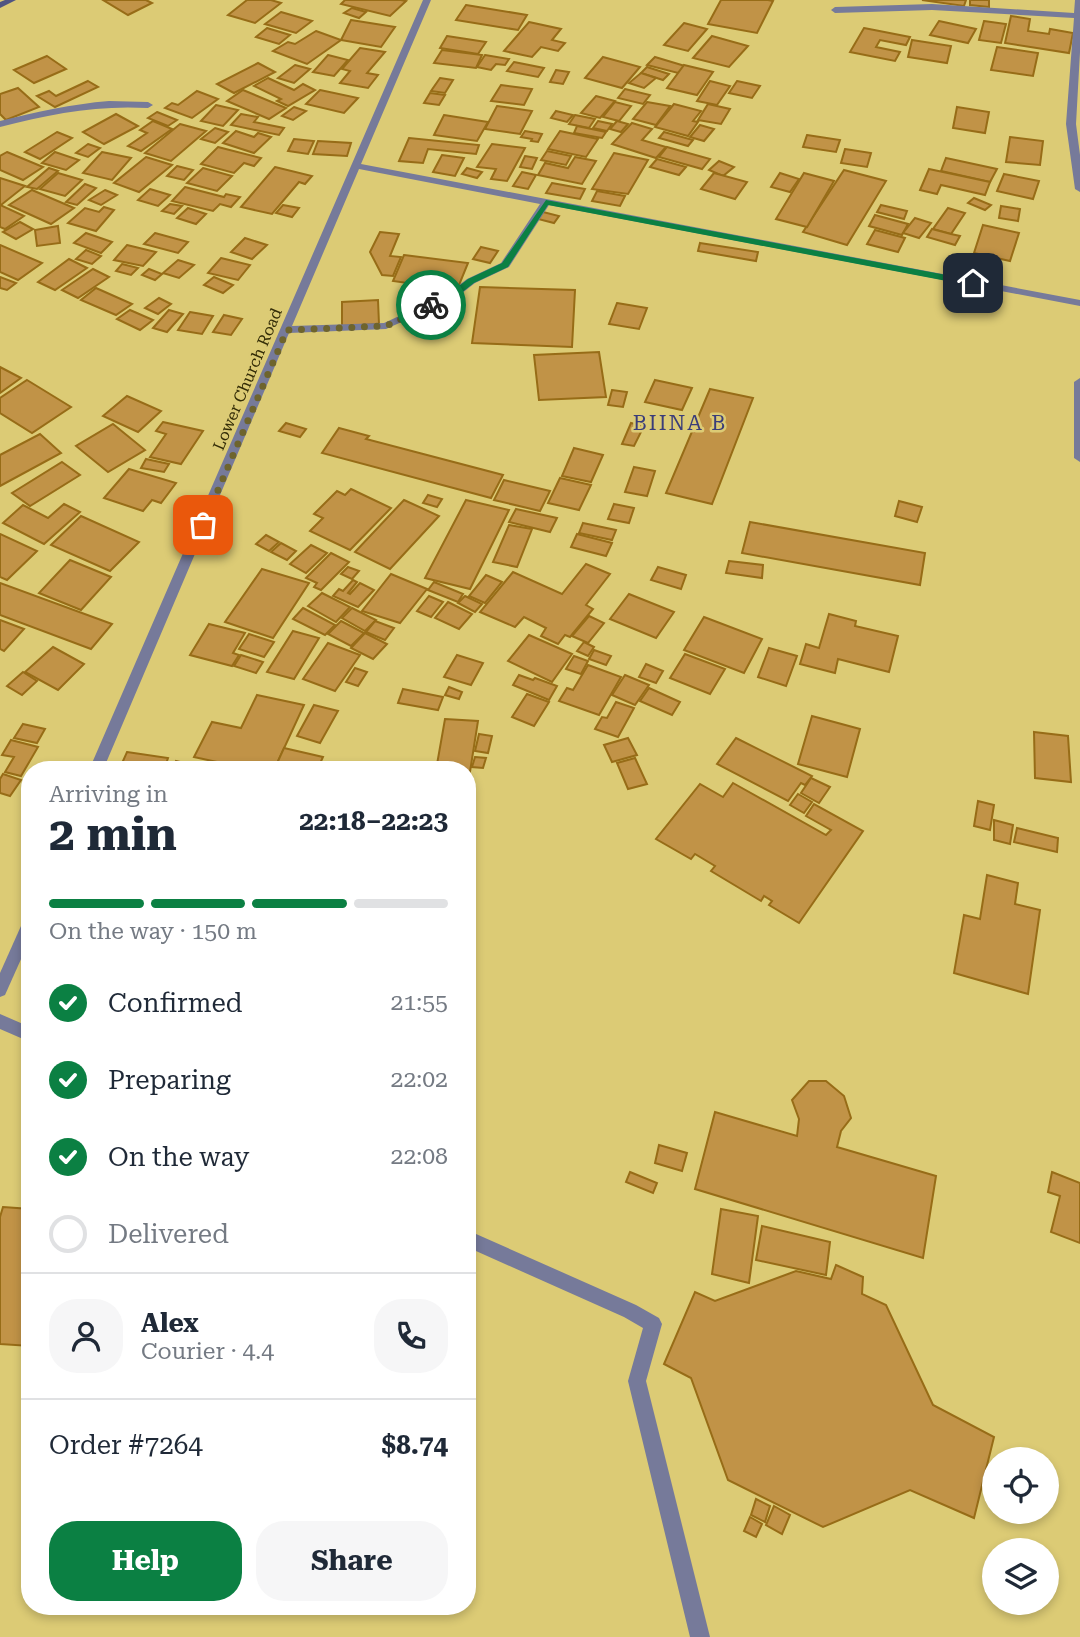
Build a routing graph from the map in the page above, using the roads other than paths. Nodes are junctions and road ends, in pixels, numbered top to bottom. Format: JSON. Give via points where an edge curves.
{"nodes":[{"id":1,"x":12,"y":0,"type":"edge"},
{"id":2,"x":427,"y":0,"type":"edge"},
{"id":3,"x":1079,"y":0,"type":"edge"},
{"id":4,"x":0,"y":5,"type":"edge"},
{"id":5,"x":995,"y":5,"type":"edge"},
{"id":6,"x":835,"y":10,"type":"dead end"},
{"id":7,"x":1080,"y":16,"type":"edge"},
{"id":8,"x":148,"y":105,"type":"dead end"},
{"id":9,"x":0,"y":124,"type":"edge"},
{"id":10,"x":356,"y":166,"type":"junction"},
{"id":11,"x":1079,"y":173,"type":"edge"},
{"id":12,"x":1080,"y":189,"type":"edge"},
{"id":13,"x":546,"y":202,"type":"junction"},
{"id":14,"x":1080,"y":303,"type":"edge"},
{"id":15,"x":287,"y":330,"type":"junction"},
{"id":16,"x":1080,"y":382,"type":"edge"},
{"id":17,"x":1080,"y":458,"type":"edge"},
{"id":18,"x":100,"y":761,"type":"edge"},
{"id":19,"x":21,"y":942,"type":"edge"},
{"id":20,"x":0,"y":990,"type":"edge"},
{"id":21,"x":0,"y":1021,"type":"edge"},
{"id":22,"x":21,"y":1031,"type":"edge"},
{"id":23,"x":476,"y":1242,"type":"edge"},
{"id":24,"x":700,"y":1637,"type":"edge"}],
"edges":[{"from":1,"to":4,"type":"main road"},
{"from":2,"to":10,"type":"street","name":"Lower Church Road"},
{"from":3,"to":7,"type":"street"},
{"from":5,"to":6,"type":"street"},
{"from":5,"to":7,"type":"street"},
{"from":7,"to":11,"type":"street","via":[[1071,124]]},
{"from":8,"to":9,"type":"street","via":[[112,102],[57,109]]},
{"from":10,"to":13,"type":"street"},
{"from":10,"to":15,"type":"street","name":"Lower Church Road"},
{"from":11,"to":12,"type":"street"},
{"from":13,"to":14,"type":"street"},
{"from":13,"to":15,"type":"street","via":[[505,265],[453,295],[386,326]]},
{"from":15,"to":18,"type":"street","name":"Lower Church Road"},
{"from":16,"to":17,"type":"street"},
{"from":19,"to":20,"type":"street"},
{"from":21,"to":22,"type":"street"},
{"from":23,"to":24,"type":"street","via":[[653,1324],[637,1381]]}]}
